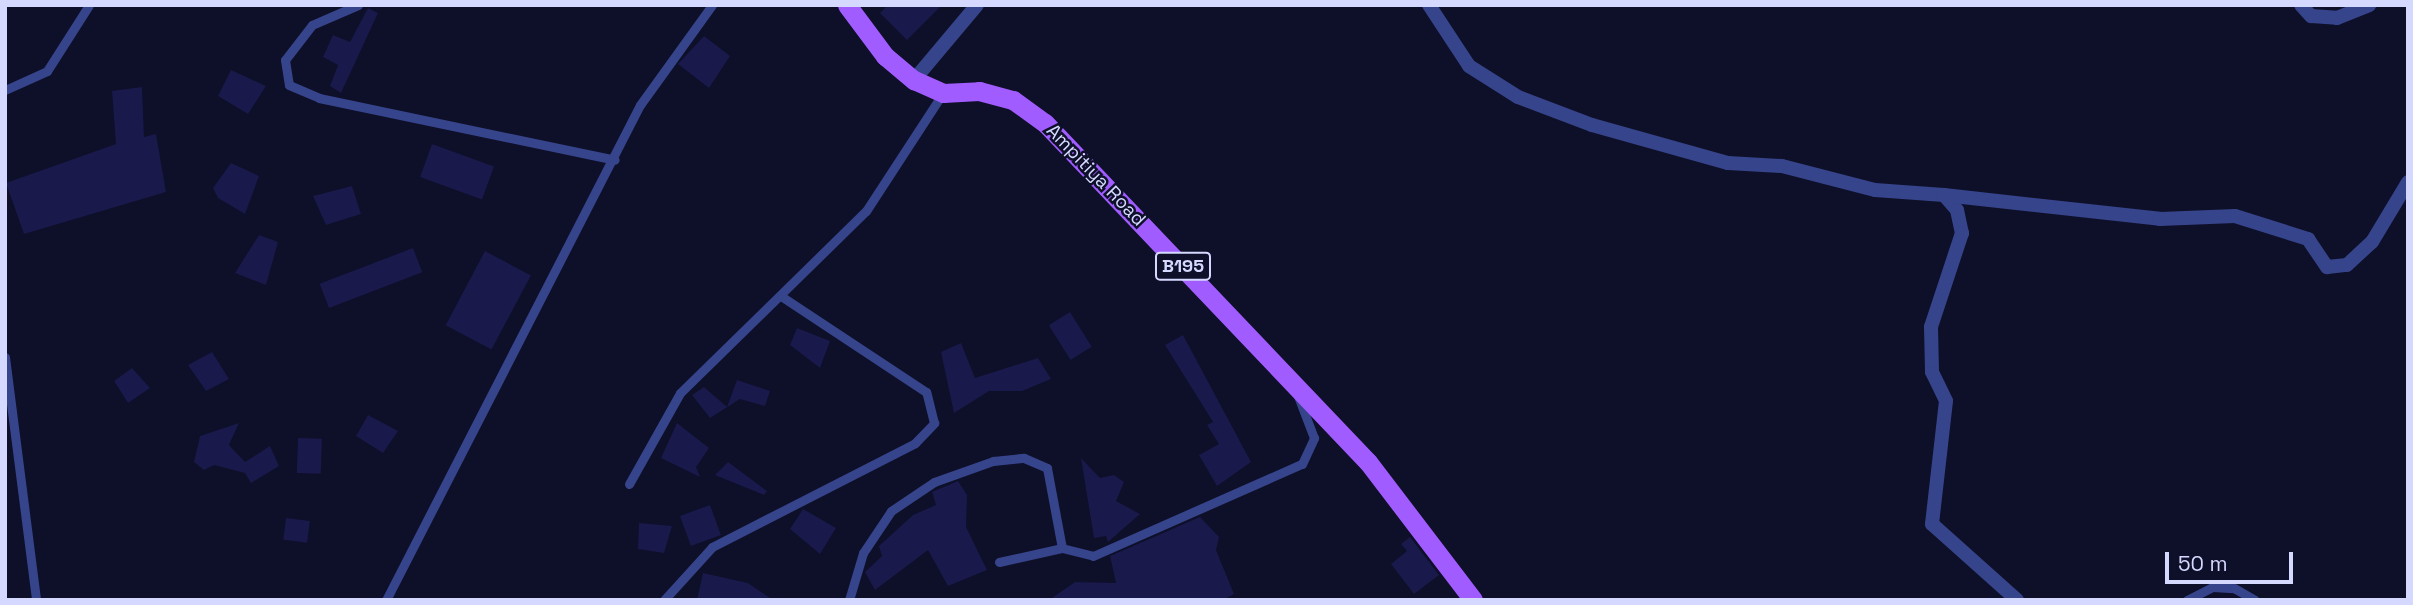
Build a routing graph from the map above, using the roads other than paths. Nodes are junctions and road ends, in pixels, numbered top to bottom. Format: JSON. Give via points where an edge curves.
{"nodes":[{"id":1,"x":89,"y":5,"type":"edge"},
{"id":2,"x":358,"y":5,"type":"edge"},
{"id":3,"x":712,"y":5,"type":"edge"},
{"id":4,"x":847,"y":5,"type":"edge"},
{"id":5,"x":977,"y":5,"type":"edge"},
{"id":6,"x":1429,"y":5,"type":"edge"},
{"id":7,"x":2301,"y":5,"type":"edge"},
{"id":8,"x":2369,"y":5,"type":"edge"},
{"id":9,"x":914,"y":80,"type":"junction"},
{"id":10,"x":5,"y":90,"type":"edge"},
{"id":11,"x":943,"y":93,"type":"junction"},
{"id":12,"x":615,"y":160,"type":"junction"},
{"id":13,"x":2408,"y":182,"type":"edge"},
{"id":14,"x":1944,"y":195,"type":"junction"},
{"id":15,"x":781,"y":296,"type":"junction"},
{"id":16,"x":5,"y":357,"type":"edge"},
{"id":17,"x":1291,"y":378,"type":"junction"},
{"id":18,"x":629,"y":484,"type":"dead end"},
{"id":19,"x":1062,"y":548,"type":"junction"},
{"id":20,"x":999,"y":562,"type":"dead end"},
{"id":21,"x":36,"y":600,"type":"edge"},
{"id":22,"x":386,"y":600,"type":"edge"},
{"id":23,"x":664,"y":600,"type":"edge"},
{"id":24,"x":849,"y":600,"type":"edge"},
{"id":25,"x":1473,"y":600,"type":"edge"},
{"id":26,"x":2017,"y":600,"type":"edge"},
{"id":27,"x":2187,"y":600,"type":"edge"},
{"id":28,"x":2255,"y":600,"type":"edge"}],
"edges":[{"from":1,"to":10,"type":"lane","via":[[47,71]]},
{"from":2,"to":12,"type":"lane","via":[[312,25],[285,60],[289,85],[319,98]]},
{"from":3,"to":12,"type":"lane","via":[[640,105]]},
{"from":4,"to":9,"type":"main road","name":"Ampitiya Road","number":"B195","via":[[885,56]]},
{"from":5,"to":9,"type":"street"},
{"from":6,"to":14,"type":"street","via":[[1469,66],[1518,97],[1580,120],[1728,163],[1782,166],[1875,190]]},
{"from":7,"to":8,"type":"street","via":[[2311,16],[2337,18]]},
{"from":9,"to":11,"type":"main road","name":"Ampitiya Road","number":"B195"},
{"from":11,"to":15,"type":"lane","via":[[866,211]]},
{"from":11,"to":17,"type":"main road","name":"Ampitiya Road","number":"B195","via":[[979,91],[1013,100],[1045,122]]},
{"from":12,"to":22,"type":"lane"},
{"from":13,"to":14,"type":"street","via":[[2372,242],[2347,265],[2327,267],[2308,239],[2235,216],[2160,219]]},
{"from":14,"to":26,"type":"street","via":[[1957,210],[1962,233],[1931,327],[1932,372],[1946,401],[1932,524]]},
{"from":15,"to":18,"type":"lane","via":[[680,393]]},
{"from":15,"to":23,"type":"lane","via":[[926,392],[934,423],[915,443],[712,547]]},
{"from":16,"to":21,"type":"lane"},
{"from":17,"to":19,"type":"lane","via":[[1314,438],[1302,464],[1093,556]]},
{"from":17,"to":25,"type":"main road","name":"Ampitiya Road","number":"B195","via":[[1368,462]]},
{"from":19,"to":20,"type":"lane"},
{"from":19,"to":24,"type":"lane","via":[[1047,468],[1024,458],[993,461],[934,482],[891,510],[863,553]]},
{"from":27,"to":28,"type":"lane","via":[[2212,587],[2234,588]]}]}
